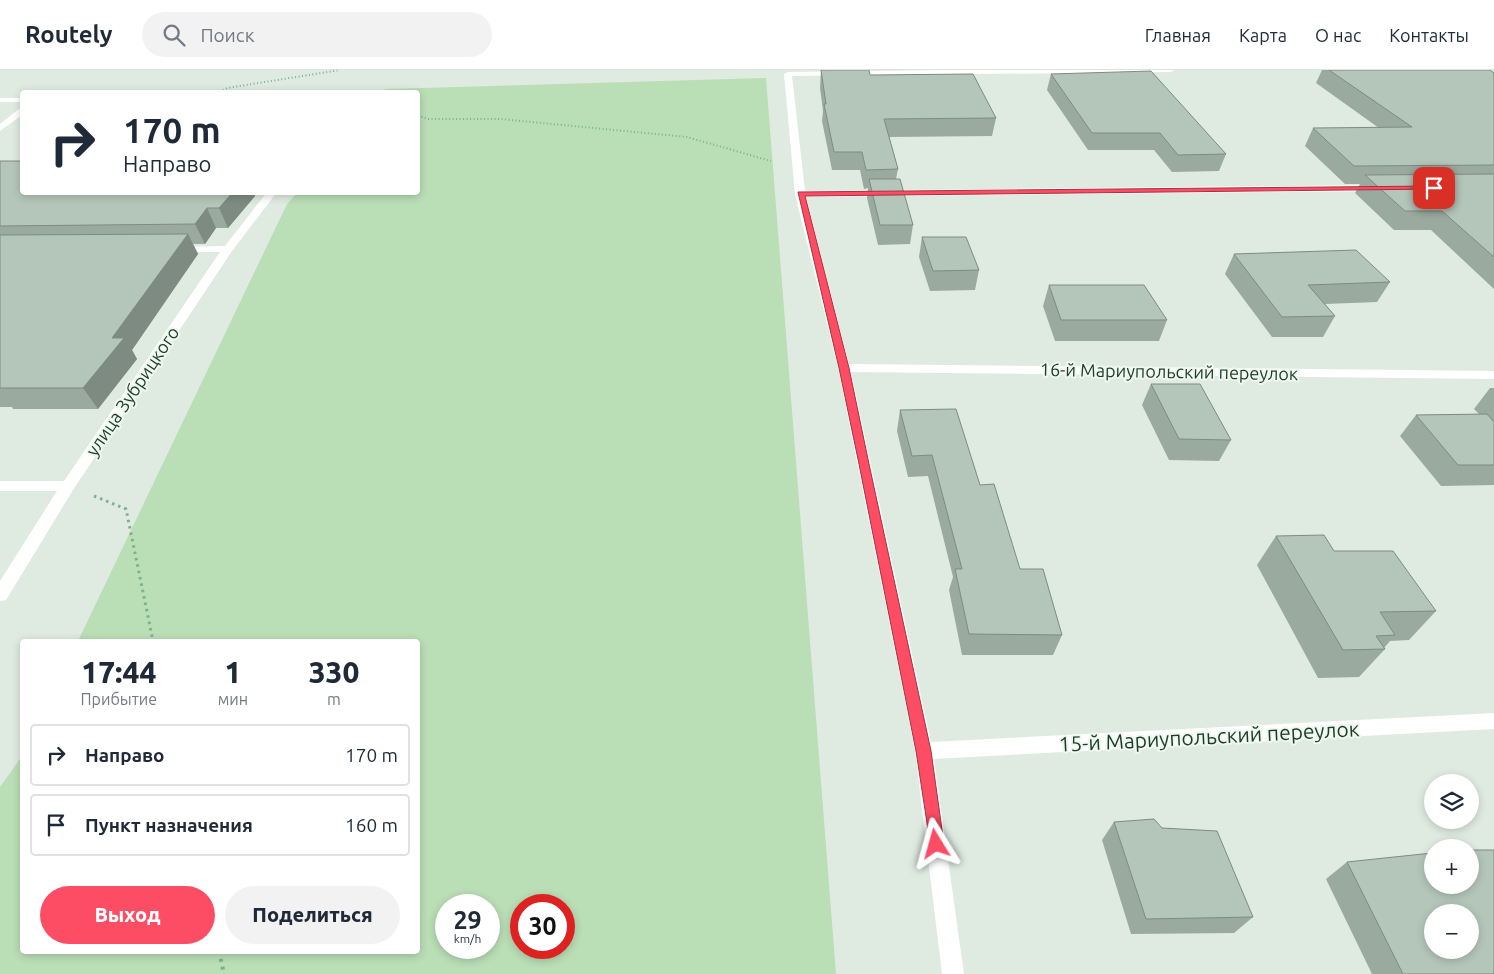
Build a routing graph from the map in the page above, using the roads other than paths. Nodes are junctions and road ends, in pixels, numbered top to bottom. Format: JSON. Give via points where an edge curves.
{"nodes":[{"id":1,"x":1171,"y":70,"type":"edge"},
{"id":2,"x":0,"y":100,"type":"edge"},
{"id":3,"x":20,"y":100,"type":"edge"},
{"id":4,"x":20,"y":113,"type":"edge"},
{"id":5,"x":0,"y":128,"type":"edge"},
{"id":6,"x":1385,"y":188,"type":"edge"},
{"id":7,"x":800,"y":194,"type":"junction"},
{"id":8,"x":270,"y":195,"type":"edge"},
{"id":9,"x":168,"y":249,"type":"edge"},
{"id":10,"x":228,"y":249,"type":"junction"},
{"id":11,"x":844,"y":368,"type":"junction"},
{"id":12,"x":1494,"y":374,"type":"edge"},
{"id":13,"x":0,"y":486,"type":"edge"},
{"id":14,"x":68,"y":486,"type":"junction"},
{"id":15,"x":0,"y":595,"type":"edge"},
{"id":16,"x":1494,"y":721,"type":"edge"},
{"id":17,"x":924,"y":751,"type":"junction"},
{"id":18,"x":953,"y":974,"type":"edge"}],
"edges":[{"from":1,"to":7,"type":"street","via":[[788,74]]},
{"from":2,"to":3,"type":"street"},
{"from":4,"to":5,"type":"street"},
{"from":6,"to":7,"type":"street"},
{"from":7,"to":11,"type":"street"},
{"from":8,"to":10,"type":"street","name":"улица Зубрицкого"},
{"from":9,"to":10,"type":"street"},
{"from":10,"to":14,"type":"street","name":"улица Зубрицкого"},
{"from":11,"to":12,"type":"street","name":"16-й Мариупольский переулок"},
{"from":11,"to":17,"type":"street"},
{"from":13,"to":14,"type":"street"},
{"from":14,"to":15,"type":"street","name":"улица Зубрицкого"},
{"from":16,"to":17,"type":"street","name":"15-й Мариупольский переулок"},
{"from":17,"to":18,"type":"street"}]}
